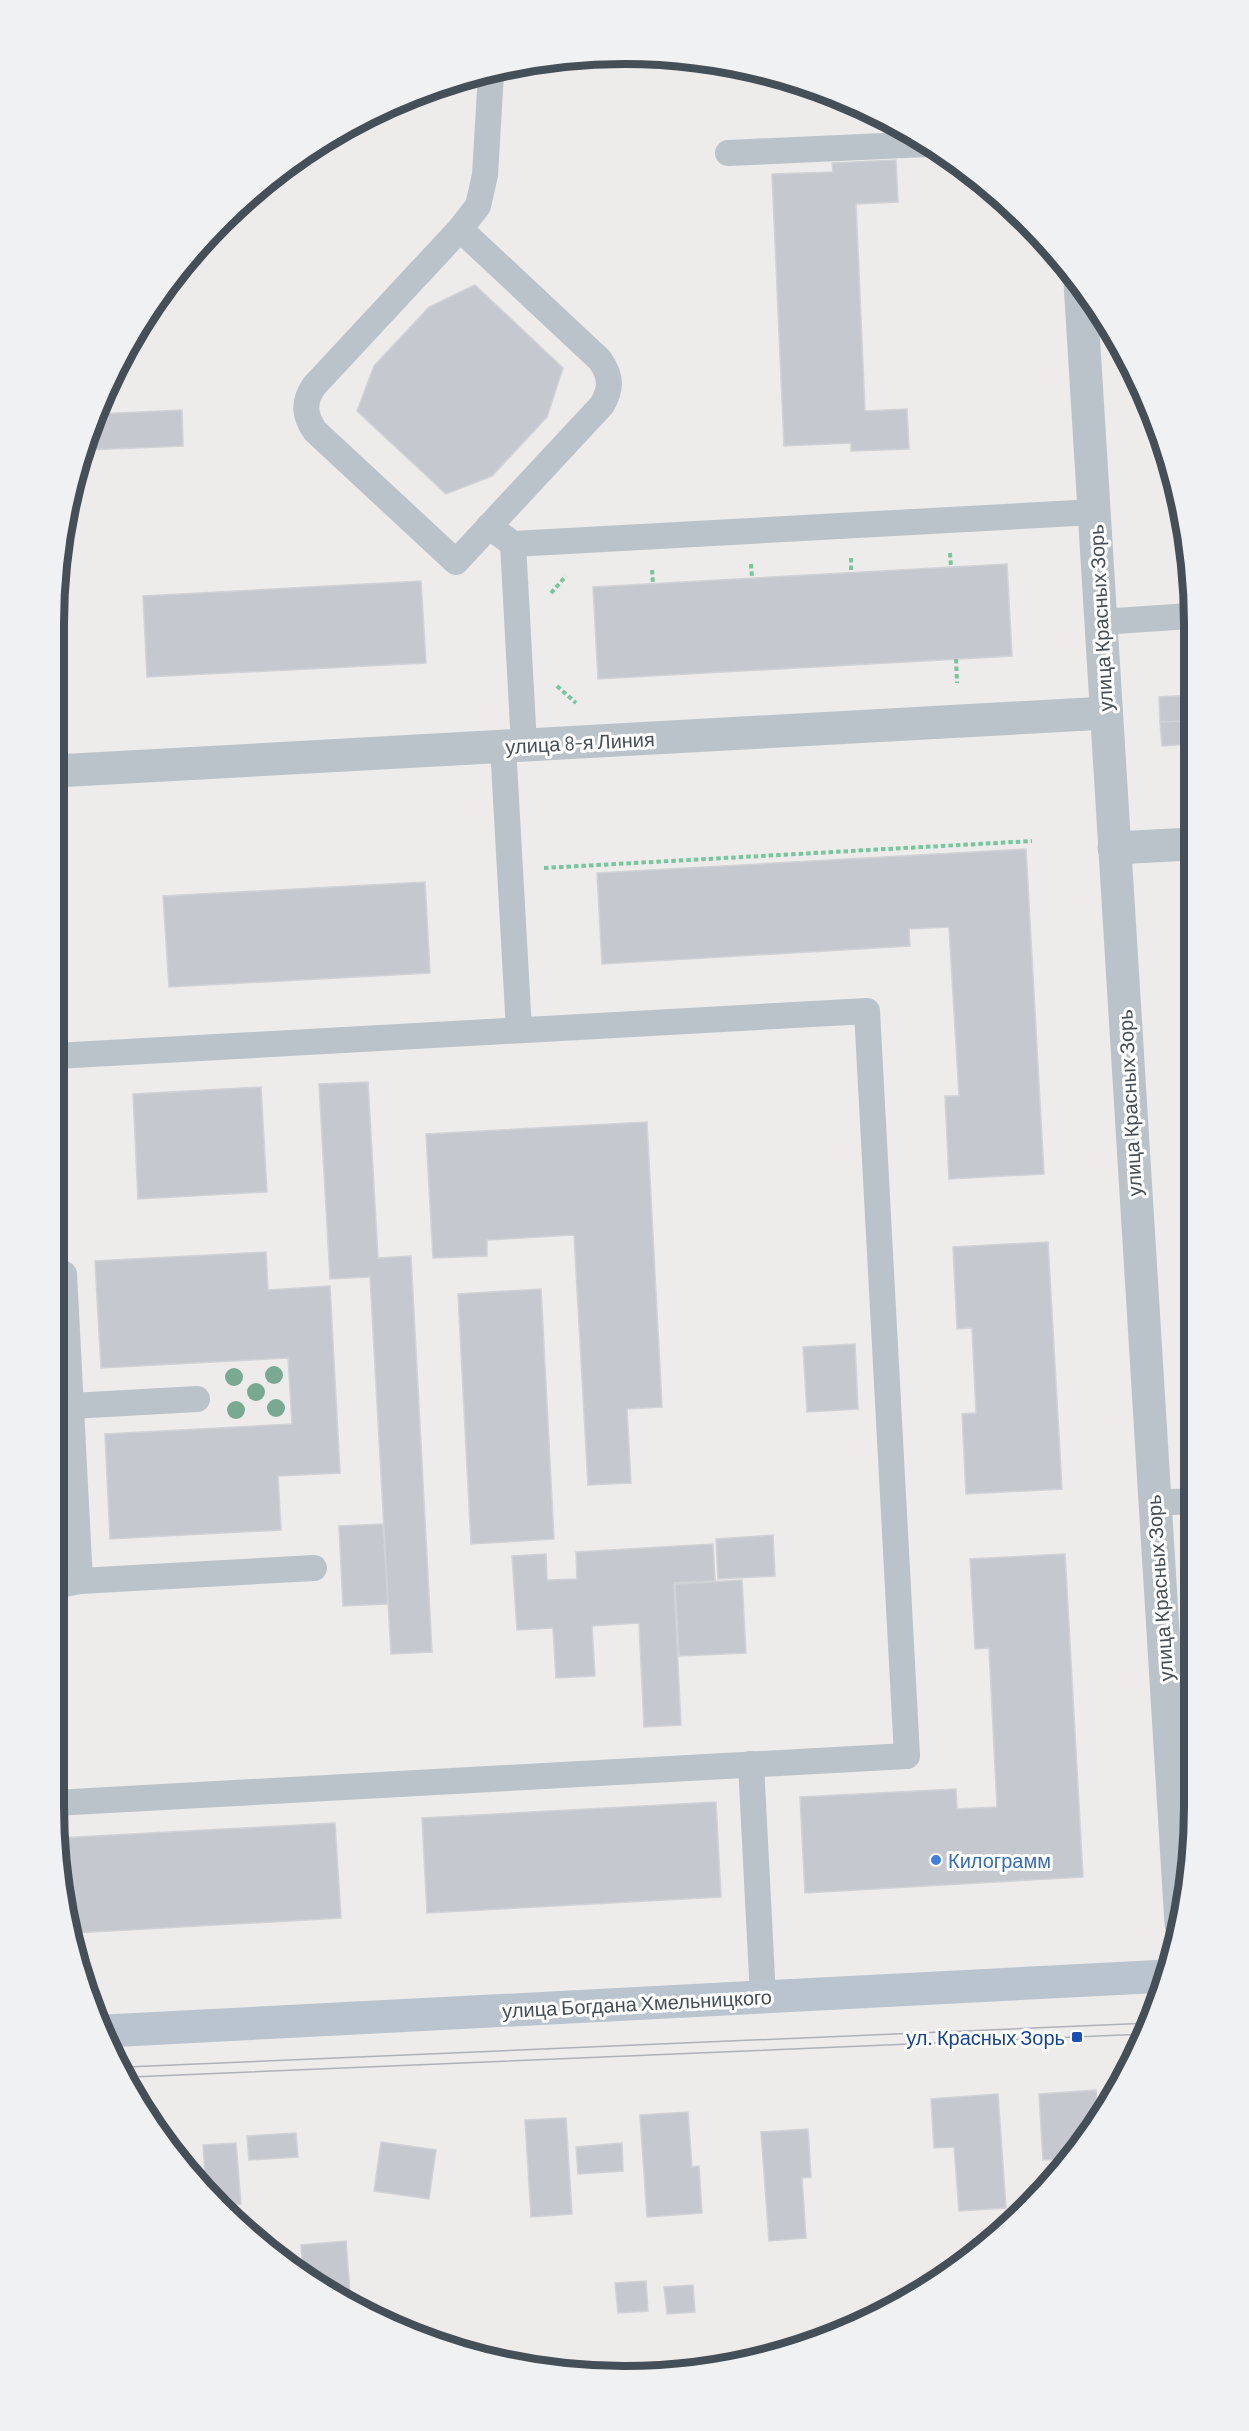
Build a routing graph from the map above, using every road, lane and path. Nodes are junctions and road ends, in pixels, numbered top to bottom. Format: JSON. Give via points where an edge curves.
{"nodes":[{"id":1,"x":491,"y":81,"type":"edge"},
{"id":2,"x":912,"y":145,"type":"edge"},
{"id":3,"x":728,"y":153,"type":"dead end"},
{"id":4,"x":460,"y":229,"type":"junction"},
{"id":5,"x":1086,"y":308,"type":"edge"},
{"id":6,"x":1094,"y":512,"type":"junction"},
{"id":7,"x":489,"y":526,"type":"junction"},
{"id":8,"x":513,"y":544,"type":"junction"},
{"id":9,"x":570,"y":572,"type":"dead end"},
{"id":10,"x":549,"y":597,"type":"dead end"},
{"id":11,"x":1184,"y":616,"type":"edge"},
{"id":12,"x":1101,"y":622,"type":"junction"},
{"id":13,"x":956,"y":659,"type":"dead end"},
{"id":14,"x":957,"y":677,"type":"dead end"},
{"id":15,"x":553,"y":681,"type":"dead end"},
{"id":16,"x":578,"y":704,"type":"dead end"},
{"id":17,"x":1106,"y":713,"type":"junction"},
{"id":18,"x":514,"y":746,"type":"junction"},
{"id":19,"x":64,"y":771,"type":"edge"},
{"id":20,"x":1032,"y":841,"type":"dead end"},
{"id":21,"x":1184,"y":844,"type":"edge"},
{"id":22,"x":1114,"y":848,"type":"junction"},
{"id":23,"x":510,"y":870,"type":"junction"},
{"id":24,"x":519,"y":1030,"type":"junction"},
{"id":25,"x":64,"y":1055,"type":"edge"},
{"id":26,"x":64,"y":1275,"type":"dead end"},
{"id":27,"x":197,"y":1399,"type":"dead end"},
{"id":28,"x":71,"y":1406,"type":"junction"},
{"id":29,"x":1184,"y":1501,"type":"edge"},
{"id":30,"x":1154,"y":1503,"type":"junction"},
{"id":31,"x":314,"y":1568,"type":"dead end"},
{"id":32,"x":80,"y":1581,"type":"junction"},
{"id":33,"x":64,"y":1584,"type":"edge"},
{"id":34,"x":751,"y":1764,"type":"junction"},
{"id":35,"x":64,"y":1802,"type":"edge"},
{"id":36,"x":1178,"y":1892,"type":"edge"},
{"id":37,"x":1158,"y":1976,"type":"edge"},
{"id":38,"x":763,"y":1997,"type":"junction"},
{"id":39,"x":111,"y":2031,"type":"edge"}],
"edges":[{"from":1,"to":4,"type":"lane","via":[[485,175],[478,206]]},
{"from":2,"to":3,"type":"lane"},
{"from":4,"to":7,"type":"lane","via":[[600,360],[610,382],[602,405]]},
{"from":4,"to":7,"type":"lane","via":[[314,386],[305,408],[315,431],[456,562]]},
{"from":5,"to":6,"type":"street","name":"улица Красных Зорь"},
{"from":6,"to":8,"type":"lane"},
{"from":6,"to":12,"type":"street","name":"улица Красных Зорь"},
{"from":7,"to":8,"type":"lane"},
{"from":8,"to":18,"type":"lane"},
{"from":9,"to":10,"type":"path"},
{"from":11,"to":12,"type":"lane"},
{"from":12,"to":17,"type":"street","name":"улица Красных Зорь"},
{"from":13,"to":14,"type":"path"},
{"from":15,"to":16,"type":"path"},
{"from":17,"to":18,"type":"street","name":"улица 8-я Линия"},
{"from":17,"to":22,"type":"street","name":"улица Красных Зорь"},
{"from":18,"to":19,"type":"street","name":"улица 8-я Линия"},
{"from":18,"to":23,"type":"lane"},
{"from":20,"to":23,"type":"path"},
{"from":21,"to":22,"type":"street"},
{"from":22,"to":30,"type":"street","name":"улица Красных Зорь"},
{"from":23,"to":24,"type":"lane"},
{"from":24,"to":25,"type":"lane"},
{"from":24,"to":34,"type":"lane","via":[[867,1011],[908,1756]]},
{"from":26,"to":28,"type":"lane"},
{"from":27,"to":28,"type":"lane"},
{"from":28,"to":32,"type":"lane"},
{"from":29,"to":30,"type":"lane"},
{"from":30,"to":36,"type":"street","name":"улица Красных Зорь"},
{"from":31,"to":32,"type":"lane"},
{"from":32,"to":33,"type":"lane"},
{"from":34,"to":35,"type":"lane"},
{"from":34,"to":38,"type":"lane"},
{"from":37,"to":38,"type":"main road","name":"улица Богдана Хмельницкого"},
{"from":38,"to":39,"type":"main road","name":"улица Богдана Хмельницкого"}]}
